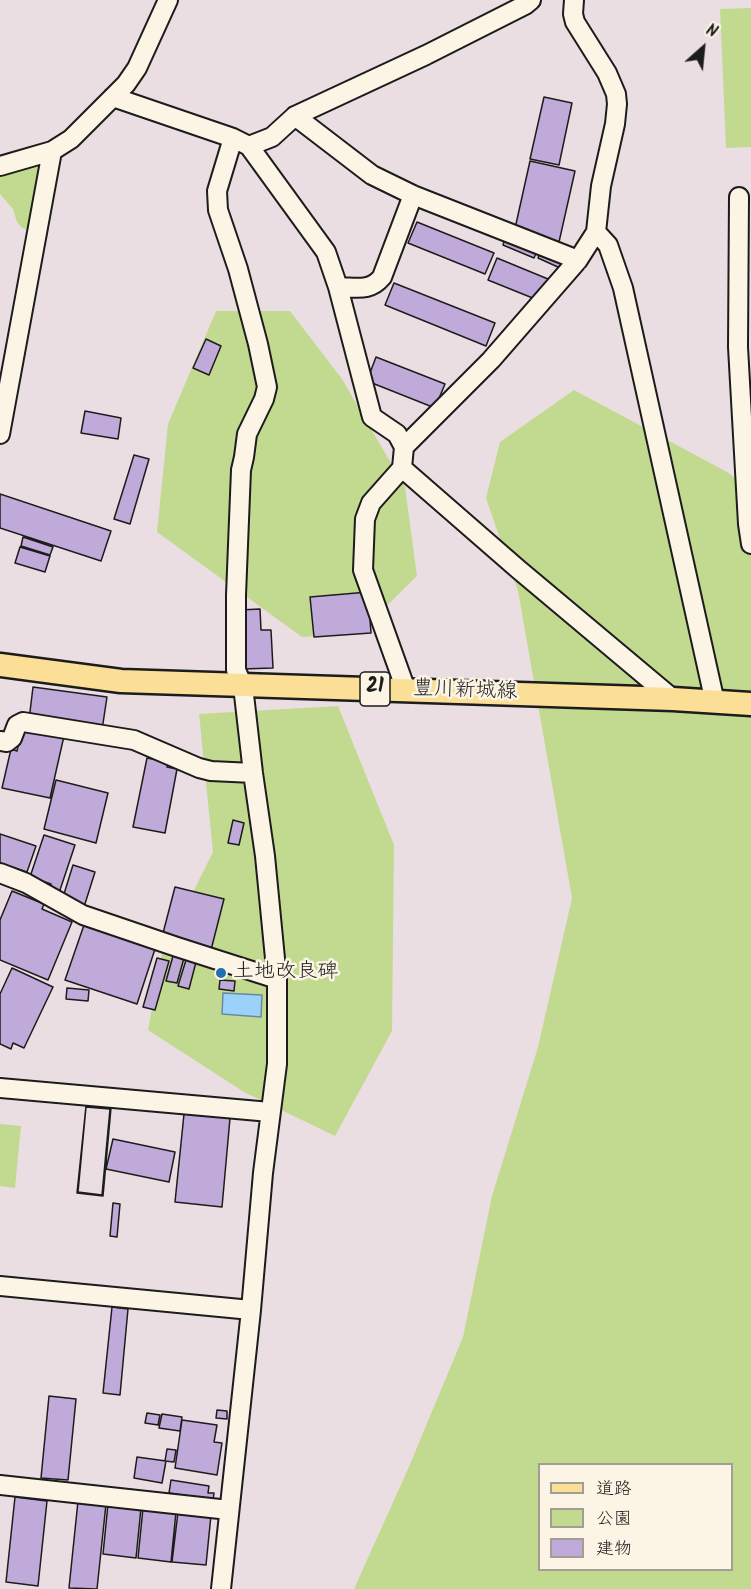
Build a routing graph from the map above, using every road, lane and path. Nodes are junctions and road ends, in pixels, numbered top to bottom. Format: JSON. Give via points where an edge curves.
{"nodes":[{"id":1,"x":168,"y":0,"type":"edge"},
{"id":2,"x":531,"y":0,"type":"edge"},
{"id":3,"x":574,"y":0,"type":"edge"},
{"id":4,"x":113,"y":97,"type":"junction"},
{"id":5,"x":295,"y":116,"type":"junction"},
{"id":6,"x":241,"y":142,"type":"junction"},
{"id":7,"x":52,"y":151,"type":"junction"},
{"id":8,"x":0,"y":166,"type":"edge"},
{"id":9,"x":413,"y":195,"type":"junction"},
{"id":10,"x":739,"y":197,"type":"dead end"},
{"id":11,"x":596,"y":232,"type":"junction"},
{"id":12,"x":578,"y":260,"type":"junction"},
{"id":13,"x":338,"y":287,"type":"junction"},
{"id":14,"x":0,"y":434,"type":"edge"},
{"id":15,"x":404,"y":447,"type":"junction"},
{"id":16,"x":402,"y":468,"type":"junction"},
{"id":17,"x":751,"y":544,"type":"edge"},
{"id":18,"x":0,"y":665,"type":"edge"},
{"id":19,"x":243,"y":686,"type":"junction"},
{"id":20,"x":406,"y":690,"type":"junction"},
{"id":21,"x":673,"y":699,"type":"junction"},
{"id":22,"x":718,"y":701,"type":"junction"},
{"id":23,"x":751,"y":704,"type":"edge"},
{"id":24,"x":0,"y":741,"type":"edge"},
{"id":25,"x":253,"y":773,"type":"junction"},
{"id":26,"x":0,"y":873,"type":"edge"},
{"id":27,"x":277,"y":979,"type":"junction"},
{"id":28,"x":0,"y":1088,"type":"edge"},
{"id":29,"x":270,"y":1112,"type":"junction"},
{"id":30,"x":0,"y":1286,"type":"edge"},
{"id":31,"x":251,"y":1310,"type":"junction"},
{"id":32,"x":0,"y":1485,"type":"edge"},
{"id":33,"x":229,"y":1510,"type":"junction"},
{"id":34,"x":221,"y":1589,"type":"edge"}],
"edges":[{"from":1,"to":4,"type":"street","via":[[136,68]]},
{"from":2,"to":5,"type":"street"},
{"from":3,"to":11,"type":"street","via":[[575,22],[607,73],[617,104]]},
{"from":4,"to":6,"type":"street"},
{"from":4,"to":7,"type":"street","via":[[71,139]]},
{"from":5,"to":6,"type":"street","via":[[272,136]]},
{"from":5,"to":9,"type":"street","via":[[372,175]]},
{"from":6,"to":13,"type":"street","via":[[326,252]]},
{"from":6,"to":19,"type":"street","via":[[217,191],[218,210],[238,269],[267,387],[247,434],[240,470],[236,670]]},
{"from":7,"to":8,"type":"street"},
{"from":7,"to":14,"type":"street"},
{"from":9,"to":12,"type":"street"},
{"from":9,"to":13,"type":"street","via":[[382,277],[369,287]]},
{"from":10,"to":17,"type":"street","via":[[738,347]]},
{"from":11,"to":12,"type":"street"},
{"from":11,"to":22,"type":"street","via":[[608,245],[623,288],[714,698]]},
{"from":12,"to":15,"type":"street","via":[[491,360]]},
{"from":13,"to":15,"type":"street","via":[[372,417],[397,434]]},
{"from":15,"to":16,"type":"street"},
{"from":16,"to":20,"type":"street","via":[[371,503],[365,519],[363,570]]},
{"from":16,"to":21,"type":"street"},
{"from":18,"to":19,"type":"main road","name":"豊川新城線","number":"21","via":[[121,681]]},
{"from":19,"to":20,"type":"main road","name":"豊川新城線","number":"21"},
{"from":19,"to":25,"type":"street"},
{"from":20,"to":21,"type":"main road","name":"豊川新城線","number":"21"},
{"from":21,"to":22,"type":"main road","name":"豊川新城線","number":"21"},
{"from":22,"to":23,"type":"main road","name":"豊川新城線","number":"21"},
{"from":24,"to":25,"type":"street","via":[[8,742],[23,722],[134,740],[211,771]]},
{"from":25,"to":27,"type":"street"},
{"from":26,"to":27,"type":"street","via":[[83,915]]},
{"from":27,"to":29,"type":"street","via":[[277,1064]]},
{"from":28,"to":29,"type":"street"},
{"from":29,"to":31,"type":"street"},
{"from":30,"to":31,"type":"street"},
{"from":31,"to":33,"type":"street"},
{"from":32,"to":33,"type":"street"},
{"from":33,"to":34,"type":"street"}]}
